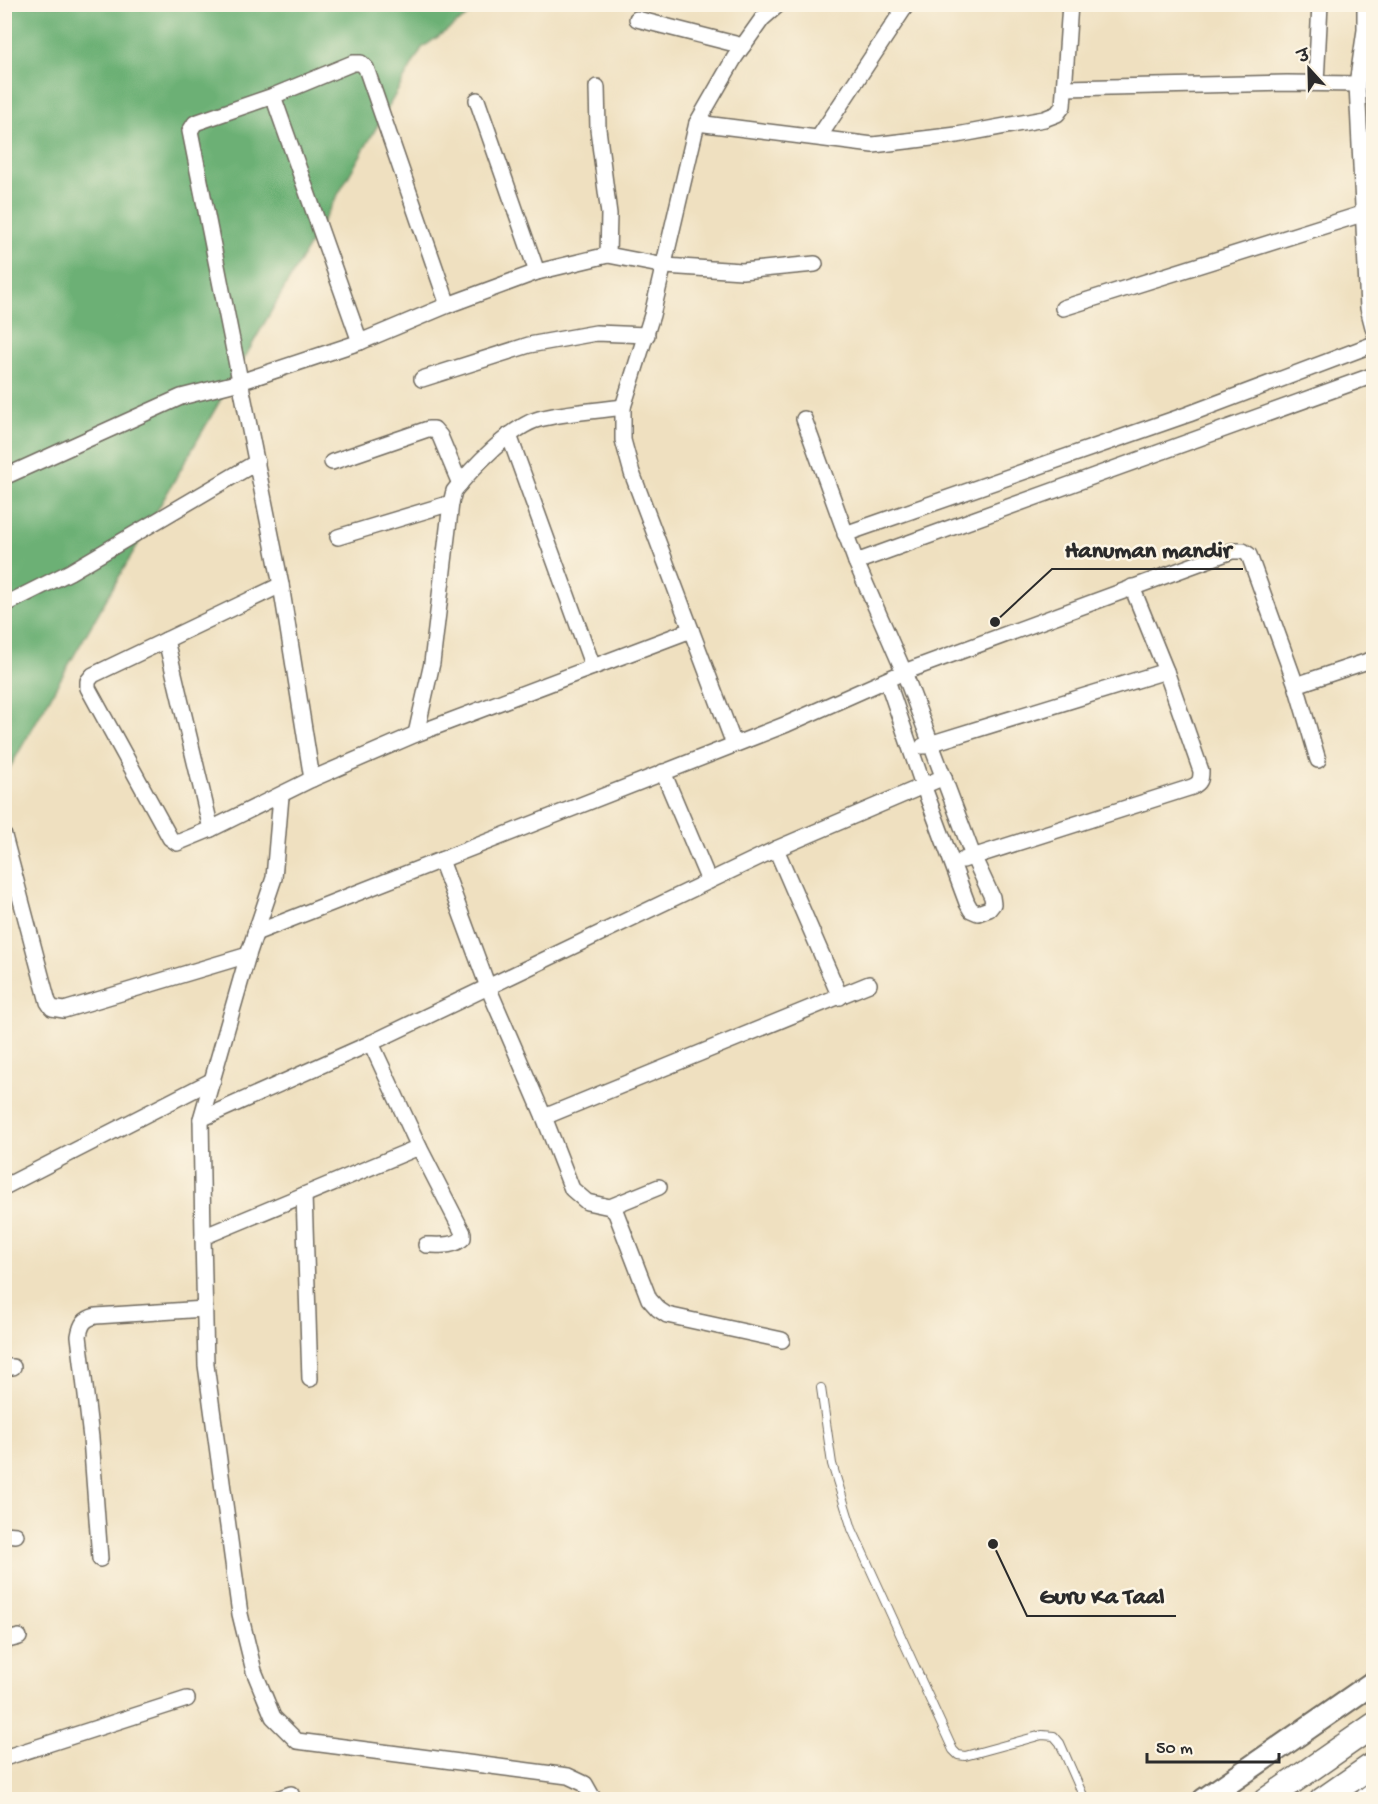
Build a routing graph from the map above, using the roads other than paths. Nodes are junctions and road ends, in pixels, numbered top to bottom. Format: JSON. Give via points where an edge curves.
{"nodes":[{"id":1,"x":778,"y":4,"type":"edge"},
{"id":2,"x":907,"y":4,"type":"edge"},
{"id":3,"x":1070,"y":4,"type":"edge"},
{"id":4,"x":1320,"y":4,"type":"edge"},
{"id":5,"x":1365,"y":4,"type":"edge"},
{"id":6,"x":637,"y":19,"type":"dead end"},
{"id":7,"x":743,"y":46,"type":"junction"},
{"id":8,"x":1316,"y":82,"type":"junction"},
{"id":9,"x":1358,"y":84,"type":"junction"},
{"id":10,"x":597,"y":87,"type":"dead end"},
{"id":11,"x":1065,"y":88,"type":"junction"},
{"id":12,"x":273,"y":96,"type":"junction"},
{"id":13,"x":477,"y":100,"type":"dead end"},
{"id":14,"x":697,"y":123,"type":"junction"},
{"id":15,"x":819,"y":137,"type":"junction"},
{"id":16,"x":1362,"y":214,"type":"junction"},
{"id":17,"x":608,"y":255,"type":"junction"},
{"id":18,"x":815,"y":264,"type":"dead end"},
{"id":19,"x":665,"y":266,"type":"junction"},
{"id":20,"x":537,"y":272,"type":"junction"},
{"id":21,"x":448,"y":305,"type":"junction"},
{"id":22,"x":1063,"y":308,"type":"dead end"},
{"id":23,"x":1374,"y":331,"type":"edge"},
{"id":24,"x":647,"y":335,"type":"junction"},
{"id":25,"x":360,"y":342,"type":"junction"},
{"id":26,"x":1374,"y":344,"type":"edge"},
{"id":27,"x":1374,"y":375,"type":"edge"},
{"id":28,"x":422,"y":379,"type":"dead end"},
{"id":29,"x":240,"y":382,"type":"junction"},
{"id":30,"x":623,"y":407,"type":"junction"},
{"id":31,"x":804,"y":419,"type":"dead end"},
{"id":32,"x":509,"y":435,"type":"junction"},
{"id":33,"x":257,"y":462,"type":"junction"},
{"id":34,"x":332,"y":462,"type":"dead end"},
{"id":35,"x":4,"y":477,"type":"edge"},
{"id":36,"x":460,"y":484,"type":"junction"},
{"id":37,"x":451,"y":503,"type":"junction"},
{"id":38,"x":845,"y":534,"type":"junction"},
{"id":39,"x":338,"y":537,"type":"dead end"},
{"id":40,"x":856,"y":562,"type":"junction"},
{"id":41,"x":280,"y":585,"type":"junction"},
{"id":42,"x":1132,"y":587,"type":"junction"},
{"id":43,"x":4,"y":605,"type":"edge"},
{"id":44,"x":691,"y":630,"type":"junction"},
{"id":45,"x":166,"y":640,"type":"junction"},
{"id":46,"x":1374,"y":659,"type":"edge"},
{"id":47,"x":593,"y":667,"type":"junction"},
{"id":48,"x":1166,"y":671,"type":"junction"},
{"id":49,"x":904,"y":672,"type":"junction"},
{"id":50,"x":887,"y":680,"type":"junction"},
{"id":51,"x":1296,"y":685,"type":"junction"},
{"id":52,"x":416,"y":734,"type":"junction"},
{"id":53,"x":931,"y":743,"type":"junction"},
{"id":54,"x":734,"y":744,"type":"junction"},
{"id":55,"x":911,"y":751,"type":"junction"},
{"id":56,"x":1318,"y":760,"type":"dead end"},
{"id":57,"x":663,"y":772,"type":"junction"},
{"id":58,"x":944,"y":777,"type":"junction"},
{"id":59,"x":312,"y":779,"type":"junction"},
{"id":60,"x":923,"y":786,"type":"junction"},
{"id":61,"x":281,"y":796,"type":"junction"},
{"id":62,"x":211,"y":829,"type":"junction"},
{"id":63,"x":4,"y":836,"type":"edge"},
{"id":64,"x":776,"y":849,"type":"junction"},
{"id":65,"x":973,"y":856,"type":"junction"},
{"id":66,"x":441,"y":860,"type":"junction"},
{"id":67,"x":952,"y":864,"type":"junction"},
{"id":68,"x":709,"y":881,"type":"junction"},
{"id":69,"x":255,"y":933,"type":"junction"},
{"id":70,"x":248,"y":955,"type":"junction"},
{"id":71,"x":869,"y":984,"type":"dead end"},
{"id":72,"x":488,"y":987,"type":"junction"},
{"id":73,"x":840,"y":997,"type":"junction"},
{"id":74,"x":371,"y":1042,"type":"junction"},
{"id":75,"x":213,"y":1080,"type":"junction"},
{"id":76,"x":544,"y":1117,"type":"junction"},
{"id":77,"x":201,"y":1119,"type":"junction"},
{"id":78,"x":419,"y":1147,"type":"junction"},
{"id":79,"x":4,"y":1187,"type":"edge"},
{"id":80,"x":659,"y":1187,"type":"dead end"},
{"id":81,"x":304,"y":1195,"type":"junction"},
{"id":82,"x":610,"y":1207,"type":"junction"},
{"id":83,"x":203,"y":1237,"type":"junction"},
{"id":84,"x":426,"y":1245,"type":"dead end"},
{"id":85,"x":205,"y":1309,"type":"junction"},
{"id":86,"x":782,"y":1340,"type":"dead end"},
{"id":87,"x":310,"y":1379,"type":"dead end"},
{"id":88,"x":821,"y":1388,"type":"dead end"},
{"id":89,"x":100,"y":1559,"type":"dead end"},
{"id":90,"x":1374,"y":1682,"type":"edge"},
{"id":91,"x":187,"y":1699,"type":"dead end"},
{"id":92,"x":1374,"y":1725,"type":"edge"},
{"id":93,"x":4,"y":1758,"type":"edge"},
{"id":94,"x":1374,"y":1764,"type":"edge"},
{"id":95,"x":1374,"y":1793,"type":"edge"},
{"id":96,"x":291,"y":1794,"type":"dead end"},
{"id":97,"x":275,"y":1800,"type":"edge"},
{"id":98,"x":594,"y":1800,"type":"edge"},
{"id":99,"x":1085,"y":1800,"type":"edge"},
{"id":100,"x":1204,"y":1800,"type":"edge"},
{"id":101,"x":1266,"y":1800,"type":"edge"},
{"id":102,"x":1322,"y":1800,"type":"edge"},
{"id":103,"x":1365,"y":1800,"type":"edge"}],
"edges":[{"from":1,"to":7,"type":"street"},
{"from":2,"to":15,"type":"street"},
{"from":3,"to":11,"type":"street"},
{"from":4,"to":8,"type":"street"},
{"from":5,"to":9,"type":"street"},
{"from":6,"to":7,"type":"street"},
{"from":7,"to":14,"type":"street"},
{"from":8,"to":9,"type":"street"},
{"from":8,"to":11,"type":"street"},
{"from":9,"to":16,"type":"street"},
{"from":10,"to":17,"type":"street","via":[[609,214]]},
{"from":11,"to":15,"type":"street","via":[[1063,106],[1057,114],[1044,119],[880,145]]},
{"from":12,"to":21,"type":"street","via":[[353,63],[366,68]]},
{"from":12,"to":25,"type":"street"},
{"from":12,"to":29,"type":"street","via":[[195,123],[190,131]]},
{"from":13,"to":20,"type":"street"},
{"from":14,"to":15,"type":"street"},
{"from":14,"to":19,"type":"street"},
{"from":16,"to":22,"type":"street"},
{"from":16,"to":23,"type":"street","via":[[1368,308]]},
{"from":17,"to":19,"type":"street"},
{"from":17,"to":20,"type":"street"},
{"from":18,"to":19,"type":"street","via":[[742,271]]},
{"from":19,"to":24,"type":"street"},
{"from":20,"to":21,"type":"street"},
{"from":21,"to":25,"type":"street"},
{"from":24,"to":28,"type":"street","via":[[596,333],[529,345]]},
{"from":24,"to":30,"type":"street"},
{"from":25,"to":29,"type":"street"},
{"from":26,"to":38,"type":"street","via":[[1189,414]]},
{"from":27,"to":40,"type":"street"},
{"from":29,"to":33,"type":"street"},
{"from":29,"to":35,"type":"street","via":[[181,397]]},
{"from":30,"to":32,"type":"street","via":[[539,419]]},
{"from":30,"to":44,"type":"street","via":[[623,440],[632,473]]},
{"from":31,"to":38,"type":"street"},
{"from":32,"to":36,"type":"street"},
{"from":32,"to":47,"type":"street"},
{"from":33,"to":41,"type":"street"},
{"from":33,"to":43,"type":"street","via":[[70,572]]},
{"from":34,"to":36,"type":"street","via":[[434,429]]},
{"from":36,"to":37,"type":"street"},
{"from":37,"to":39,"type":"street"},
{"from":37,"to":52,"type":"street","via":[[432,663]]},
{"from":38,"to":40,"type":"street"},
{"from":40,"to":49,"type":"street"},
{"from":41,"to":45,"type":"street"},
{"from":41,"to":59,"type":"street"},
{"from":42,"to":48,"type":"street"},
{"from":42,"to":49,"type":"street"},
{"from":42,"to":51,"type":"street","via":[[1232,551],[1249,555]]},
{"from":44,"to":47,"type":"street"},
{"from":44,"to":54,"type":"street"},
{"from":45,"to":62,"type":"street"},
{"from":45,"to":62,"type":"street","via":[[93,675],[88,688],[170,838],[177,843]]},
{"from":46,"to":51,"type":"street"},
{"from":47,"to":52,"type":"street"},
{"from":48,"to":53,"type":"street"},
{"from":48,"to":65,"type":"street","via":[[1201,771],[1198,784]]},
{"from":49,"to":50,"type":"street"},
{"from":49,"to":53,"type":"street"},
{"from":50,"to":54,"type":"street"},
{"from":50,"to":55,"type":"street"},
{"from":51,"to":56,"type":"street"},
{"from":52,"to":59,"type":"street"},
{"from":53,"to":55,"type":"street"},
{"from":53,"to":58,"type":"street"},
{"from":54,"to":57,"type":"street"},
{"from":55,"to":60,"type":"street"},
{"from":57,"to":66,"type":"street"},
{"from":57,"to":68,"type":"street"},
{"from":58,"to":60,"type":"street"},
{"from":58,"to":65,"type":"street"},
{"from":59,"to":61,"type":"street"},
{"from":60,"to":64,"type":"street"},
{"from":60,"to":67,"type":"street"},
{"from":61,"to":62,"type":"street"},
{"from":61,"to":69,"type":"street","via":[[274,878]]},
{"from":63,"to":70,"type":"street","via":[[52,1008],[64,1010]]},
{"from":64,"to":68,"type":"street"},
{"from":64,"to":73,"type":"street"},
{"from":65,"to":67,"type":"street"},
{"from":65,"to":67,"type":"street","via":[[992,897],[989,909],[978,913],[971,910]]},
{"from":66,"to":69,"type":"street"},
{"from":66,"to":72,"type":"street"},
{"from":68,"to":72,"type":"street"},
{"from":69,"to":70,"type":"street"},
{"from":70,"to":75,"type":"street"},
{"from":71,"to":73,"type":"street"},
{"from":72,"to":74,"type":"street"},
{"from":72,"to":76,"type":"street"},
{"from":73,"to":76,"type":"street"},
{"from":74,"to":77,"type":"street"},
{"from":74,"to":78,"type":"street"},
{"from":75,"to":77,"type":"street"},
{"from":75,"to":79,"type":"street"},
{"from":76,"to":82,"type":"street","via":[[572,1190],[587,1202]]},
{"from":77,"to":83,"type":"street"},
{"from":78,"to":81,"type":"street"},
{"from":78,"to":84,"type":"street","via":[[464,1238],[456,1243]]},
{"from":80,"to":82,"type":"street"},
{"from":81,"to":83,"type":"street"},
{"from":81,"to":87,"type":"street"},
{"from":82,"to":86,"type":"street","via":[[616,1213],[649,1299],[658,1309],[667,1315]]},
{"from":83,"to":85,"type":"street"},
{"from":85,"to":89,"type":"street","via":[[96,1316],[80,1326]]},
{"from":85,"to":98,"type":"street","via":[[206,1365],[240,1614],[254,1671],[273,1717],[297,1741],[568,1776],[585,1784]]},
{"from":88,"to":99,"type":"lane","via":[[832,1464],[852,1529],[953,1750],[966,1756],[1042,1735],[1054,1736]]},
{"from":90,"to":100,"type":"main road"},
{"from":91,"to":93,"type":"street"},
{"from":92,"to":101,"type":"highway"},
{"from":94,"to":102,"type":"highway"},
{"from":95,"to":103,"type":"main road"},
{"from":96,"to":97,"type":"street"}]}
